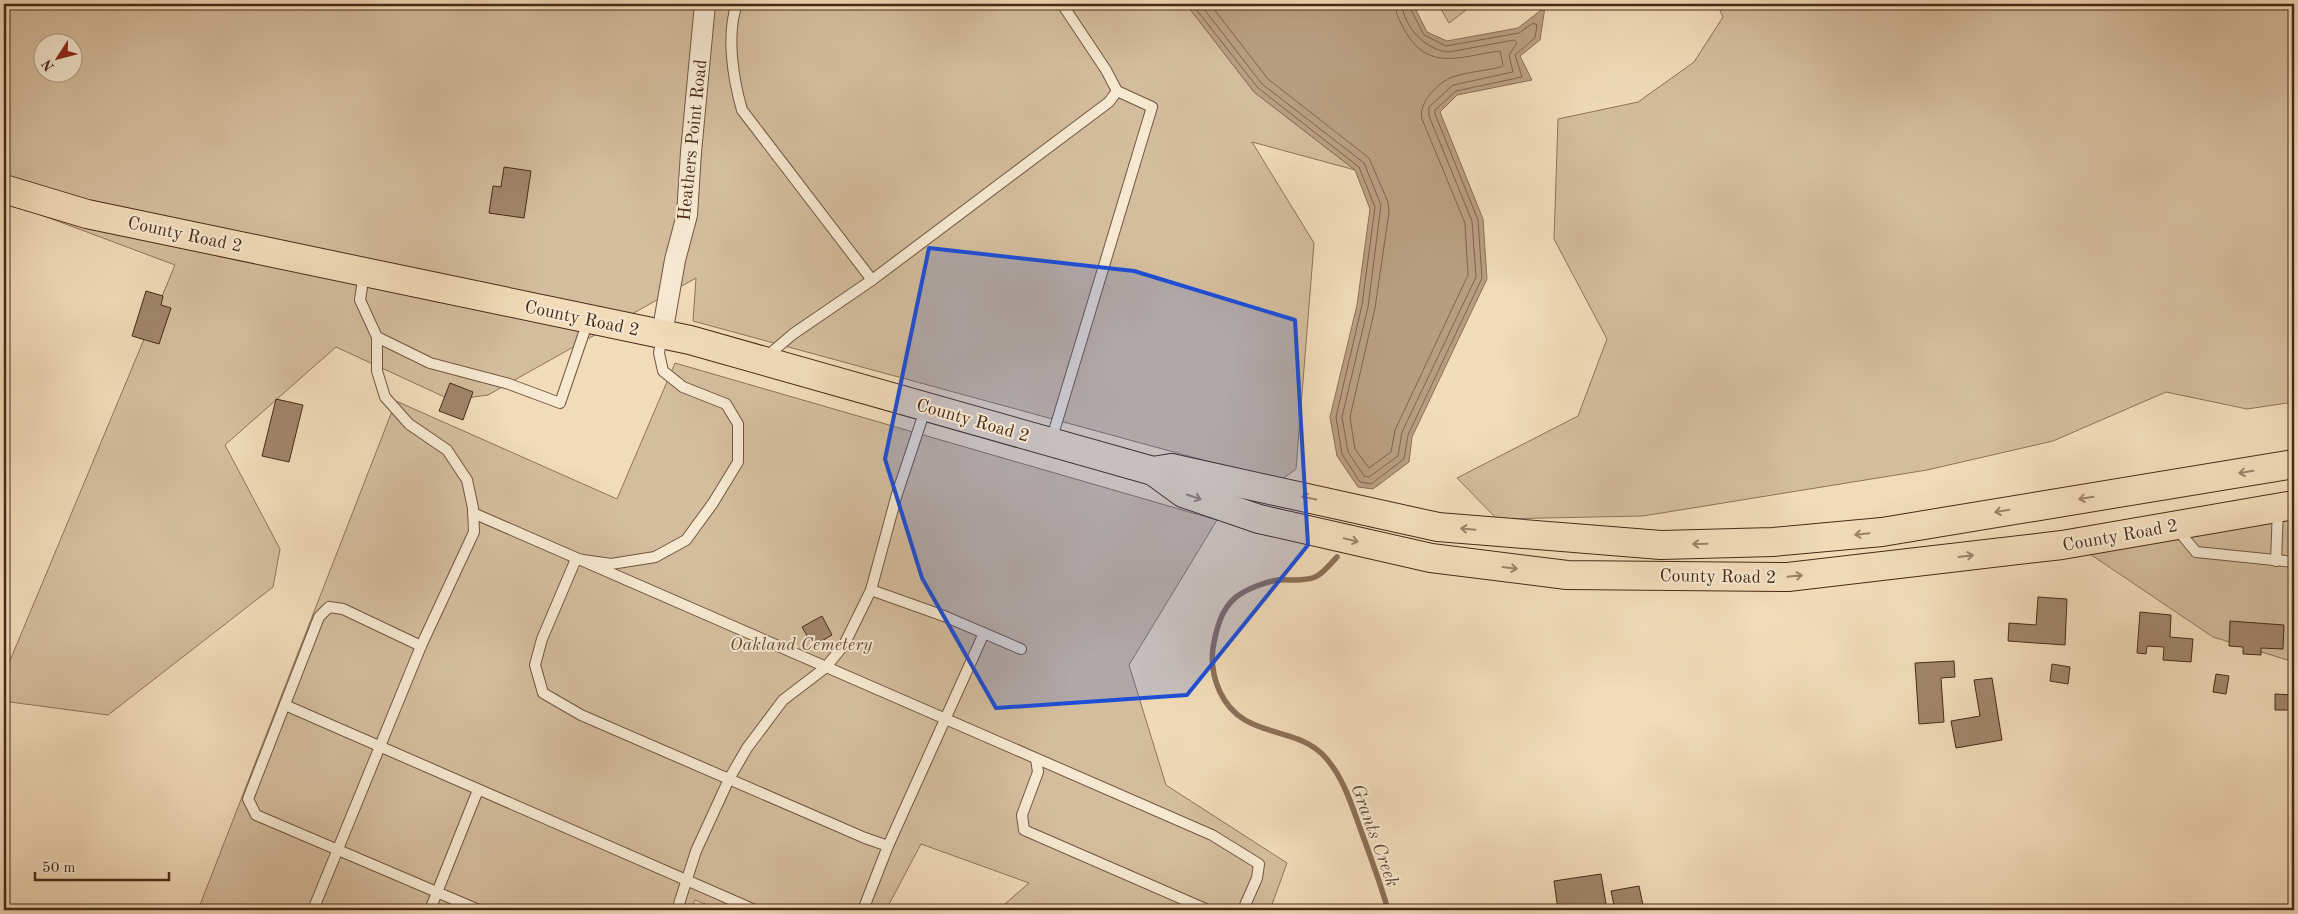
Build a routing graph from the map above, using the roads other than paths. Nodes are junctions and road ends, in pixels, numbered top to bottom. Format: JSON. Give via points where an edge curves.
{"nodes":[{"id":1,"x":704,"y":4,"type":"edge"},
{"id":2,"x":738,"y":4,"type":"edge"},
{"id":3,"x":1062,"y":4,"type":"edge"},
{"id":4,"x":1117,"y":91,"type":"junction"},
{"id":5,"x":4,"y":189,"type":"edge"},
{"id":6,"x":364,"y":272,"type":"junction"},
{"id":7,"x":872,"y":280,"type":"junction"},
{"id":8,"x":588,"y":319,"type":"junction"},
{"id":9,"x":662,"y":334,"type":"junction"},
{"id":10,"x":377,"y":337,"type":"junction"},
{"id":11,"x":764,"y":360,"type":"junction"},
{"id":12,"x":926,"y":406,"type":"junction"},
{"id":13,"x":1050,"y":442,"type":"junction"},
{"id":14,"x":2294,"y":464,"type":"edge"},
{"id":15,"x":1153,"y":471,"type":"junction"},
{"id":16,"x":2050,"y":503,"type":"junction"},
{"id":17,"x":2286,"y":506,"type":"edge"},
{"id":18,"x":473,"y":513,"type":"junction"},
{"id":19,"x":2174,"y":526,"type":"junction"},
{"id":20,"x":2062,"y":545,"type":"junction"},
{"id":21,"x":576,"y":558,"type":"junction"},
{"id":22,"x":2276,"y":561,"type":"junction"},
{"id":23,"x":2294,"y":562,"type":"edge"},
{"id":24,"x":871,"y":590,"type":"junction"},
{"id":25,"x":984,"y":633,"type":"junction"},
{"id":26,"x":421,"y":646,"type":"junction"},
{"id":27,"x":1021,"y":649,"type":"dead end"},
{"id":28,"x":825,"y":668,"type":"junction"},
{"id":29,"x":285,"y":704,"type":"junction"},
{"id":30,"x":945,"y":720,"type":"junction"},
{"id":31,"x":381,"y":746,"type":"junction"},
{"id":32,"x":1036,"y":759,"type":"junction"},
{"id":33,"x":729,"y":779,"type":"junction"},
{"id":34,"x":478,"y":790,"type":"junction"},
{"id":35,"x":888,"y":846,"type":"junction"},
{"id":36,"x":337,"y":849,"type":"junction"},
{"id":37,"x":687,"y":880,"type":"junction"},
{"id":38,"x":438,"y":893,"type":"junction"},
{"id":39,"x":313,"y":910,"type":"edge"},
{"id":40,"x":430,"y":910,"type":"edge"},
{"id":41,"x":479,"y":910,"type":"edge"},
{"id":42,"x":677,"y":910,"type":"edge"},
{"id":43,"x":755,"y":910,"type":"edge"},
{"id":44,"x":863,"y":910,"type":"edge"},
{"id":45,"x":1208,"y":910,"type":"edge"},
{"id":46,"x":1243,"y":910,"type":"edge"}],
"edges":[{"from":1,"to":9,"type":"street","name":"Heathers Point Road","via":[[687,215]]},
{"from":2,"to":7,"type":"lane","via":[[733,16],[734,79],[742,110]]},
{"from":3,"to":4,"type":"lane"},
{"from":4,"to":7,"type":"lane","via":[[1109,102]]},
{"from":4,"to":13,"type":"lane","via":[[1152,107]]},
{"from":5,"to":6,"type":"main road","name":"County Road 2","via":[[87,214]]},
{"from":6,"to":8,"type":"main road","name":"County Road 2"},
{"from":6,"to":10,"type":"lane","via":[[360,300]]},
{"from":7,"to":11,"type":"lane","via":[[793,334]]},
{"from":8,"to":9,"type":"main road","name":"County Road 2"},
{"from":8,"to":10,"type":"lane","via":[[560,403],[509,384],[430,363]]},
{"from":9,"to":11,"type":"main road","name":"County Road 2"},
{"from":9,"to":21,"type":"lane","via":[[659,353],[663,371],[683,387],[726,404],[738,424],[738,462],[686,540],[655,557],[611,564]]},
{"from":10,"to":18,"type":"lane","via":[[377,371],[385,397],[409,424],[447,450],[467,480]]},
{"from":11,"to":12,"type":"main road","name":"County Road 2"},
{"from":12,"to":13,"type":"main road","name":"County Road 2"},
{"from":12,"to":24,"type":"lane","via":[[897,494]]},
{"from":13,"to":15,"type":"main road","name":"County Road 2"},
{"from":14,"to":16,"type":"main road","name":"County Road 2","one_way":true},
{"from":16,"to":15,"type":"main road","name":"County Road 2","one_way":true,"via":[[1882,532],[1773,542],[1661,545],[1438,527],[1171,468]]},
{"from":15,"to":20,"type":"main road","name":"County Road 2","one_way":true,"via":[[1183,493],[1259,519],[1431,558],[1567,575],[1788,577]]},
{"from":16,"to":20,"type":"main road"},
{"from":17,"to":19,"type":"main road","name":"County Road 2"},
{"from":17,"to":22,"type":"lane"},
{"from":18,"to":21,"type":"lane"},
{"from":18,"to":26,"type":"lane","via":[[474,532]]},
{"from":19,"to":20,"type":"main road","name":"County Road 2"},
{"from":19,"to":22,"type":"lane","via":[[2196,552]]},
{"from":21,"to":28,"type":"lane"},
{"from":21,"to":33,"type":"lane","via":[[542,639],[535,665],[543,693],[581,715]]},
{"from":22,"to":23,"type":"lane"},
{"from":24,"to":25,"type":"lane"},
{"from":24,"to":28,"type":"lane","via":[[844,645]]},
{"from":25,"to":27,"type":"lane"},
{"from":25,"to":30,"type":"lane"},
{"from":26,"to":29,"type":"lane","via":[[342,609],[329,607],[319,616]]},
{"from":26,"to":31,"type":"lane"},
{"from":28,"to":30,"type":"lane"},
{"from":28,"to":33,"type":"lane","via":[[782,700]]},
{"from":29,"to":31,"type":"lane"},
{"from":29,"to":36,"type":"lane","via":[[248,799],[256,815]]},
{"from":30,"to":32,"type":"lane"},
{"from":30,"to":35,"type":"lane"},
{"from":31,"to":34,"type":"lane"},
{"from":31,"to":36,"type":"lane"},
{"from":32,"to":45,"type":"lane","via":[[1038,772],[1022,815],[1024,830]]},
{"from":32,"to":46,"type":"lane","via":[[1212,835],[1259,864],[1257,878]]},
{"from":33,"to":35,"type":"lane"},
{"from":33,"to":37,"type":"lane","via":[[696,851]]},
{"from":34,"to":37,"type":"lane"},
{"from":34,"to":38,"type":"lane"},
{"from":35,"to":44,"type":"lane"},
{"from":36,"to":38,"type":"lane"},
{"from":36,"to":39,"type":"lane"},
{"from":37,"to":42,"type":"lane"},
{"from":37,"to":43,"type":"lane"},
{"from":38,"to":40,"type":"lane"},
{"from":38,"to":41,"type":"lane"}]}
